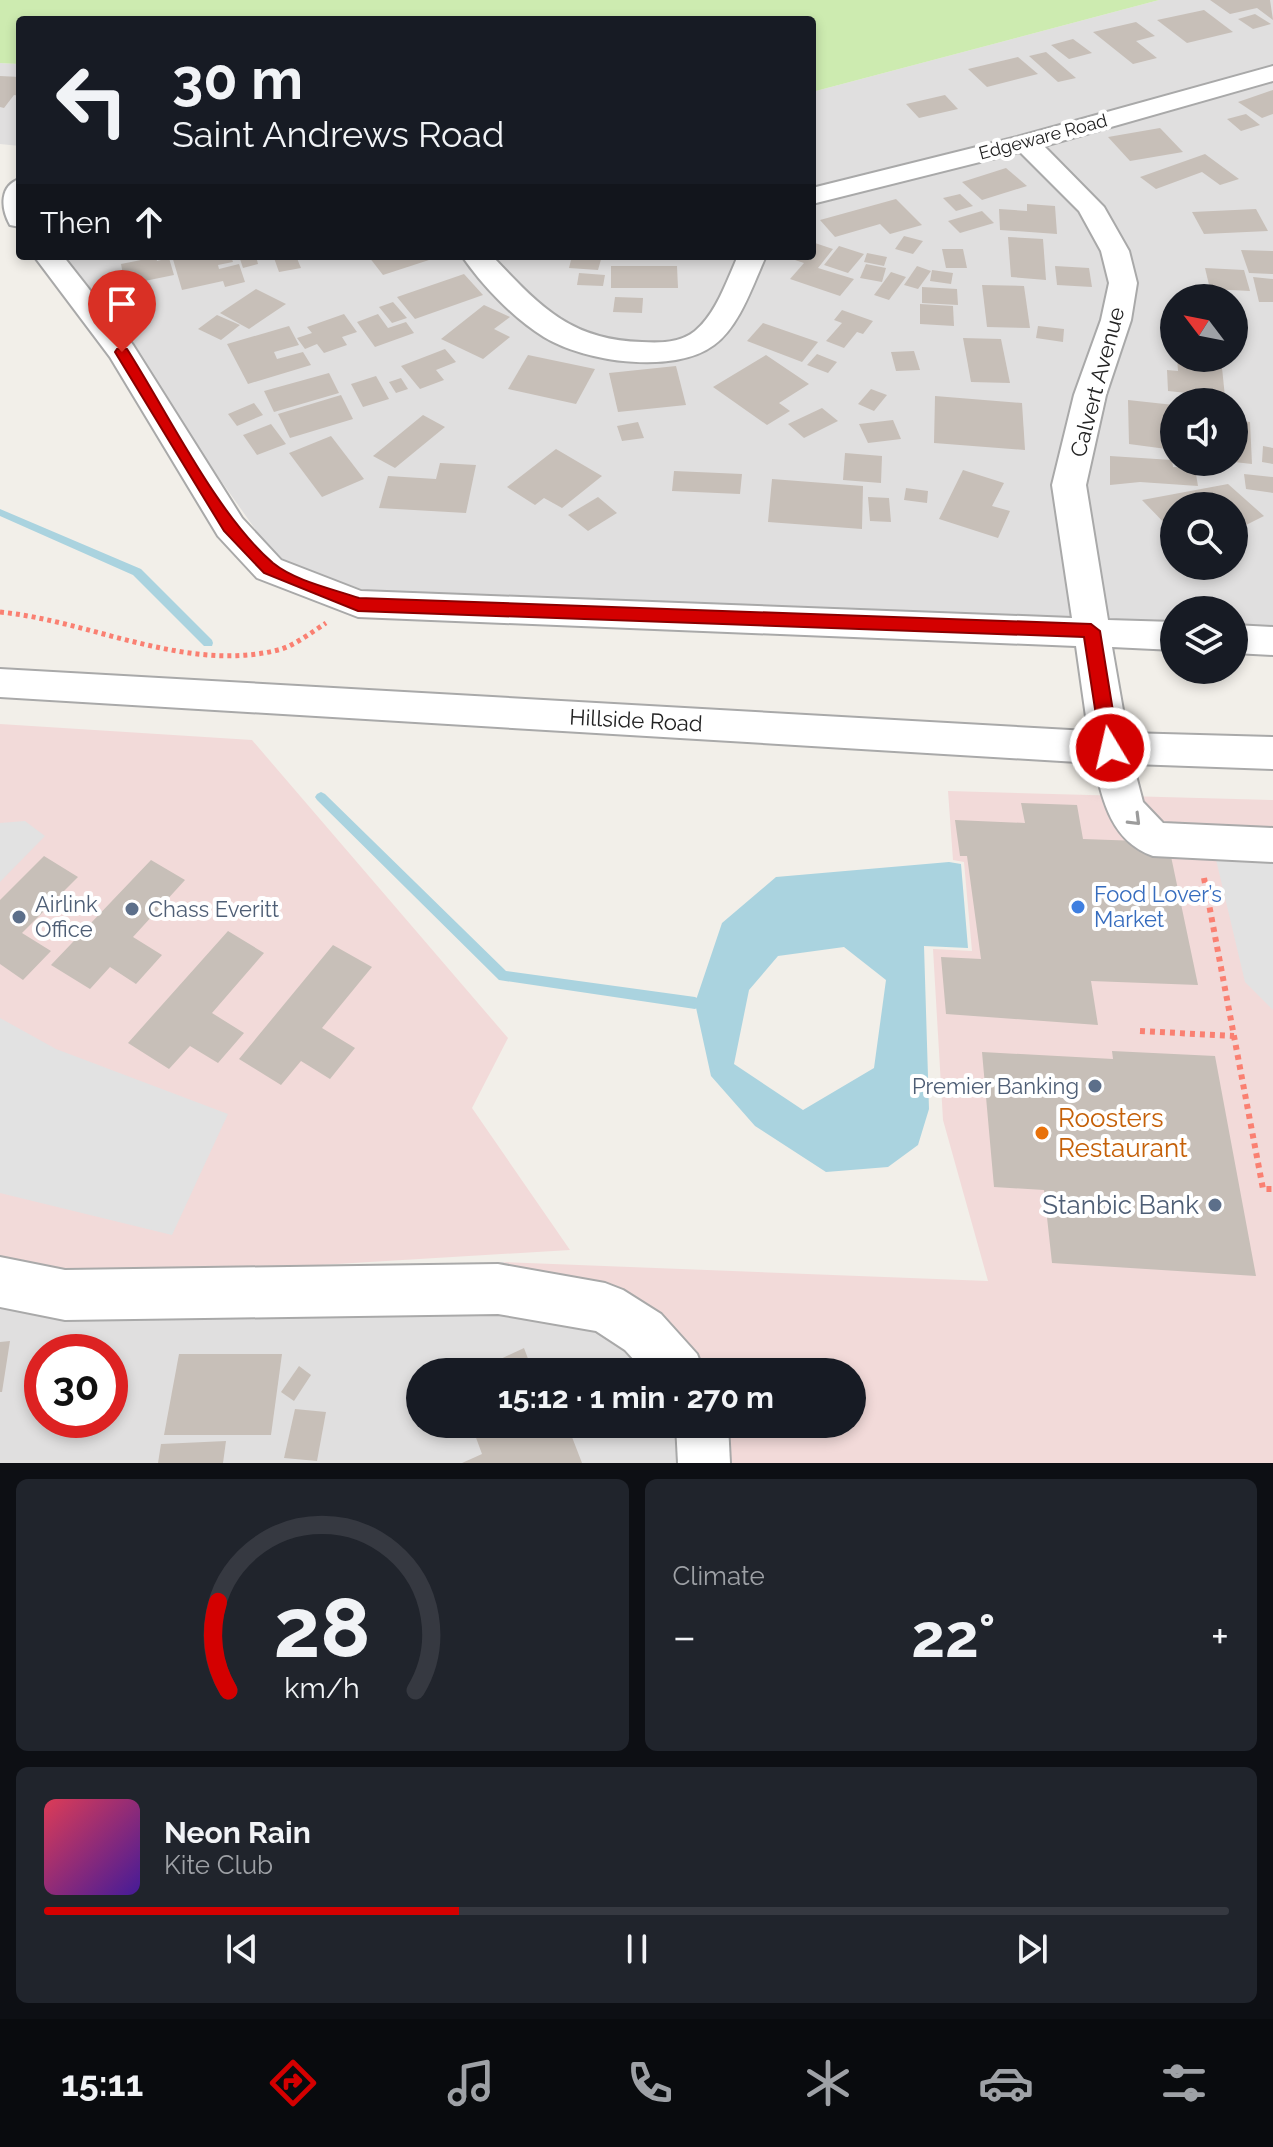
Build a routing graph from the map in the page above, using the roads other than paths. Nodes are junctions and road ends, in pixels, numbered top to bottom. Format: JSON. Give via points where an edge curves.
{"nodes":[{"id":1,"x":1273,"y":73,"type":"edge"},
{"id":2,"x":1026,"y":143,"type":"junction"},
{"id":3,"x":16,"y":192,"type":"edge"},
{"id":4,"x":816,"y":195,"type":"edge"},
{"id":5,"x":16,"y":213,"type":"edge"},
{"id":6,"x":51,"y":260,"type":"edge"},
{"id":7,"x":480,"y":260,"type":"edge"},
{"id":8,"x":750,"y":260,"type":"edge"},
{"id":9,"x":1091,"y":631,"type":"junction"},
{"id":10,"x":1160,"y":635,"type":"edge"},
{"id":11,"x":1248,"y":640,"type":"edge"},
{"id":12,"x":1273,"y":641,"type":"edge"},
{"id":13,"x":0,"y":683,"type":"edge"},
{"id":14,"x":1110,"y":748,"type":"junction"},
{"id":15,"x":1273,"y":753,"type":"edge"},
{"id":16,"x":1273,"y":845,"type":"edge"},
{"id":17,"x":0,"y":1282,"type":"edge"},
{"id":18,"x":666,"y":1358,"type":"edge"},
{"id":19,"x":703,"y":1438,"type":"edge"},
{"id":20,"x":704,"y":1463,"type":"edge"}],
"edges":[{"from":1,"to":2,"type":"street","name":"Edgeware Road"},
{"from":2,"to":4,"type":"street","name":"Edgeware Road"},
{"from":2,"to":9,"type":"street","name":"Calvert Avenue","via":[[1090,207],[1115,251],[1123,283],[1069,485]]},
{"from":3,"to":5,"type":"street"},
{"from":6,"to":9,"type":"street","via":[[122,352],[230,527],[269,569],[358,604]]},
{"from":7,"to":8,"type":"street","via":[[553,330],[602,347],[651,352],[681,350],[706,337]]},
{"from":9,"to":10,"type":"street"},
{"from":9,"to":14,"type":"street","name":"Calvert Avenue"},
{"from":11,"to":12,"type":"street"},
{"from":13,"to":14,"type":"street","name":"Hillside Road"},
{"from":14,"to":15,"type":"street","name":"Hillside Road"},
{"from":14,"to":16,"type":"street","name":"Calvert Avenue","one_way":true,"via":[[1125,810],[1153,839]]},
{"from":17,"to":18,"type":"street","via":[[65,1295],[498,1289],[605,1308],[643,1332]]},
{"from":19,"to":20,"type":"street"}]}
